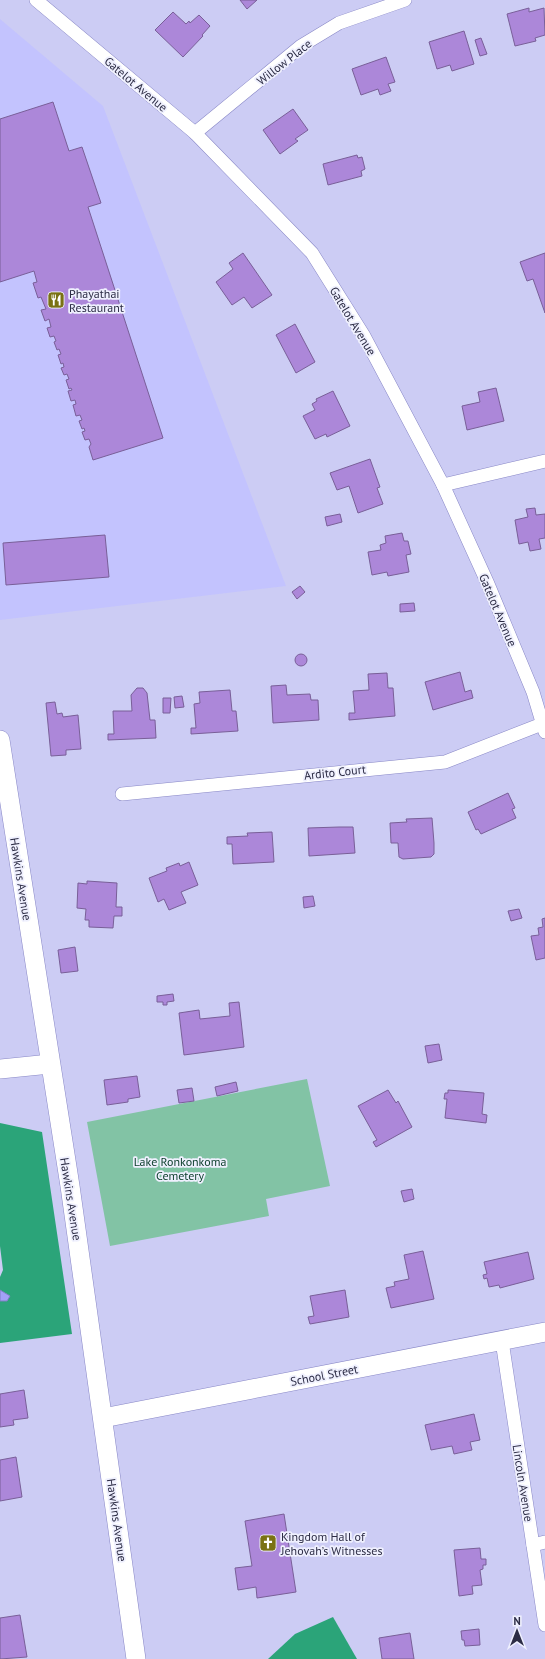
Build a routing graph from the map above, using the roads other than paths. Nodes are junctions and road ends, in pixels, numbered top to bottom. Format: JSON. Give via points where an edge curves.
{"nodes":[{"id":1,"x":36,"y":0,"type":"edge"},
{"id":2,"x":405,"y":0,"type":"edge"},
{"id":3,"x":196,"y":133,"type":"junction"},
{"id":4,"x":545,"y":461,"type":"edge"},
{"id":5,"x":443,"y":485,"type":"junction"},
{"id":6,"x":544,"y":728,"type":"edge"},
{"id":7,"x":1,"y":751,"type":"edge"},
{"id":8,"x":122,"y":794,"type":"dead end"},
{"id":9,"x":50,"y":1064,"type":"junction"},
{"id":10,"x":0,"y":1069,"type":"edge"},
{"id":11,"x":545,"y":1332,"type":"edge"},
{"id":12,"x":502,"y":1341,"type":"junction"},
{"id":13,"x":103,"y":1418,"type":"junction"},
{"id":14,"x":539,"y":1544,"type":"edge"},
{"id":15,"x":545,"y":1625,"type":"edge"},
{"id":16,"x":136,"y":1659,"type":"edge"}],
"edges":[{"from":1,"to":3,"type":"street","name":"Gatelot Avenue"},
{"from":2,"to":3,"type":"street","name":"Willow Place","via":[[339,23],[301,46]]},
{"from":3,"to":5,"type":"street","name":"Gatelot Avenue","via":[[312,253],[364,336]]},
{"from":4,"to":5,"type":"street"},
{"from":5,"to":6,"type":"street","name":"Gatelot Avenue","via":[[533,692]]},
{"from":6,"to":8,"type":"street","name":"Ardito Court","via":[[445,762]]},
{"from":7,"to":9,"type":"street","name":"Hawkins Avenue"},
{"from":9,"to":10,"type":"street"},
{"from":9,"to":13,"type":"street","name":"Hawkins Avenue"},
{"from":11,"to":12,"type":"street","name":"School Street"},
{"from":12,"to":13,"type":"street","name":"School Street"},
{"from":12,"to":14,"type":"street","name":"Lincoln Avenue"},
{"from":13,"to":16,"type":"street","name":"Hawkins Avenue"},
{"from":14,"to":15,"type":"street","name":"Lincoln Avenue"}]}
